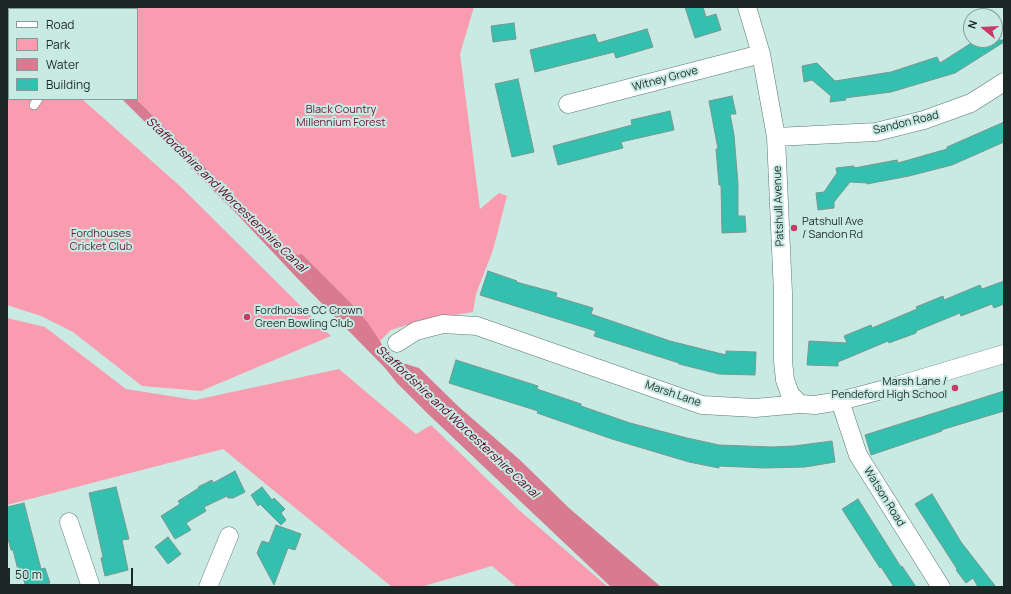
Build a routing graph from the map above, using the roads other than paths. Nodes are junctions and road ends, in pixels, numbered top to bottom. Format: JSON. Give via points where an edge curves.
{"nodes":[{"id":1,"x":747,"y":7,"type":"edge"},
{"id":2,"x":761,"y":54,"type":"junction"},
{"id":3,"x":1004,"y":82,"type":"edge"},
{"id":4,"x":568,"y":104,"type":"dead end"},
{"id":5,"x":776,"y":138,"type":"junction"},
{"id":6,"x":397,"y":343,"type":"dead end"},
{"id":7,"x":1004,"y":354,"type":"edge"},
{"id":8,"x":840,"y":401,"type":"junction"},
{"id":9,"x":800,"y":404,"type":"junction"},
{"id":10,"x":69,"y":522,"type":"dead end"},
{"id":11,"x":229,"y":536,"type":"dead end"},
{"id":12,"x":90,"y":587,"type":"edge"},
{"id":13,"x":208,"y":587,"type":"edge"},
{"id":14,"x":941,"y":587,"type":"edge"}],
"edges":[{"from":1,"to":2,"type":"street","name":"Patshull Avenue"},
{"from":2,"to":4,"type":"street","name":"Witney Grove"},
{"from":2,"to":5,"type":"street","name":"Patshull Avenue"},
{"from":3,"to":5,"type":"street","name":"Sandon Road","via":[[971,103],[924,120],[876,132]]},
{"from":5,"to":9,"type":"street","name":"Patshull Avenue","via":[[783,361],[790,394]]},
{"from":6,"to":9,"type":"street","name":"Marsh Lane","via":[[416,331],[443,324],[477,326],[702,405],[755,408]]},
{"from":7,"to":8,"type":"street","name":"Marsh Lane","via":[[893,388]]},
{"from":8,"to":9,"type":"street","name":"Marsh Lane","via":[[815,405]]},
{"from":8,"to":14,"type":"street","name":"Watson Road","via":[[858,455]]},
{"from":10,"to":12,"type":"street"},
{"from":11,"to":13,"type":"street"}]}
